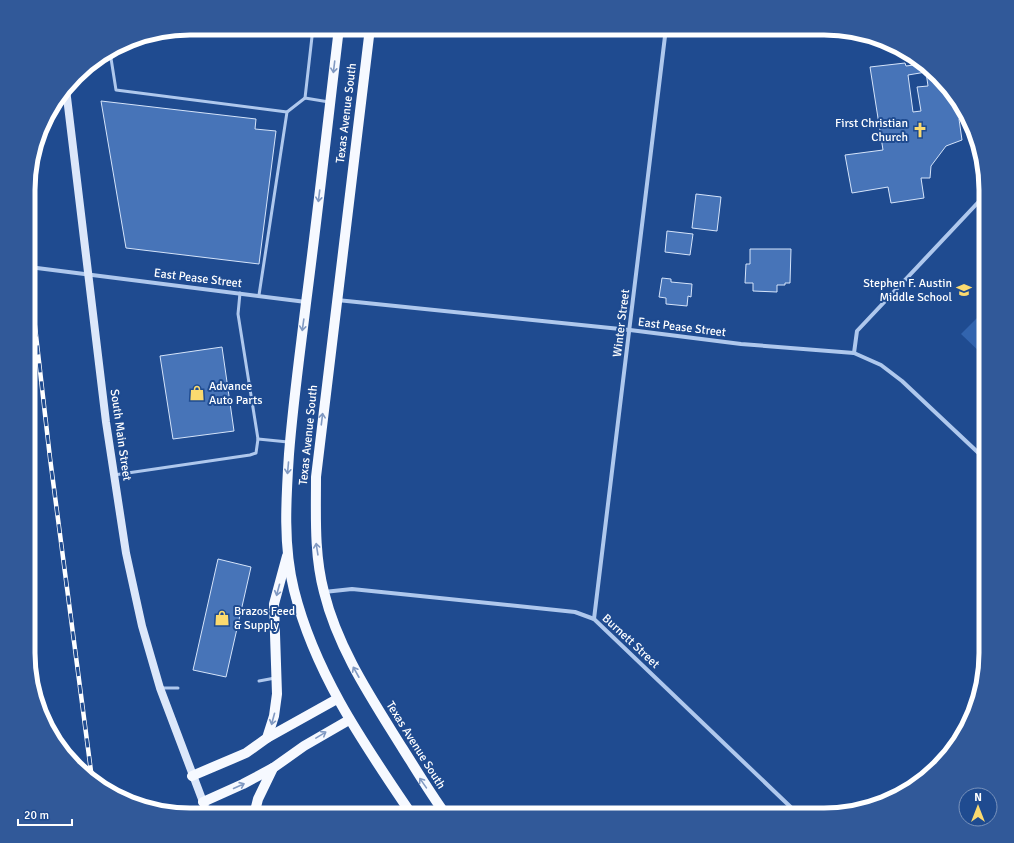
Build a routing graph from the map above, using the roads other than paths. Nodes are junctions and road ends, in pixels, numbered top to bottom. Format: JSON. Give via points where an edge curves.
{"nodes":[{"id":1,"x":312,"y":35,"type":"edge"},
{"id":2,"x":338,"y":35,"type":"edge"},
{"id":3,"x":369,"y":35,"type":"edge"},
{"id":4,"x":665,"y":35,"type":"edge"},
{"id":5,"x":111,"y":57,"type":"edge"},
{"id":6,"x":67,"y":95,"type":"edge"},
{"id":7,"x":305,"y":98,"type":"junction"},
{"id":8,"x":330,"y":103,"type":"junction"},
{"id":9,"x":287,"y":112,"type":"junction"},
{"id":10,"x":979,"y":201,"type":"edge"},
{"id":11,"x":35,"y":268,"type":"edge"},
{"id":12,"x":88,"y":274,"type":"junction"},
{"id":13,"x":240,"y":293,"type":"junction"},
{"id":14,"x":259,"y":295,"type":"junction"},
{"id":15,"x":337,"y":300,"type":"junction"},
{"id":16,"x":306,"y":302,"type":"junction"},
{"id":17,"x":630,"y":330,"type":"junction"},
{"id":18,"x":854,"y":353,"type":"junction"},
{"id":19,"x":258,"y":439,"type":"junction"},
{"id":20,"x":290,"y":443,"type":"junction"},
{"id":21,"x":979,"y":453,"type":"edge"},
{"id":22,"x":114,"y":475,"type":"junction"},
{"id":23,"x":288,"y":552,"type":"junction"},
{"id":24,"x":324,"y":592,"type":"junction"},
{"id":25,"x":594,"y":619,"type":"junction"},
{"id":26,"x":277,"y":677,"type":"junction"},
{"id":27,"x":259,"y":681,"type":"dead end"},
{"id":28,"x":160,"y":688,"type":"junction"},
{"id":29,"x":178,"y":688,"type":"dead end"},
{"id":30,"x":337,"y":699,"type":"junction"},
{"id":31,"x":349,"y":720,"type":"junction"},
{"id":32,"x":267,"y":738,"type":"junction"},
{"id":33,"x":273,"y":768,"type":"junction"},
{"id":34,"x":192,"y":776,"type":"junction"},
{"id":35,"x":203,"y":802,"type":"junction"},
{"id":36,"x":205,"y":808,"type":"edge"},
{"id":37,"x":256,"y":808,"type":"edge"},
{"id":38,"x":407,"y":808,"type":"edge"},
{"id":39,"x":441,"y":808,"type":"edge"},
{"id":40,"x":792,"y":808,"type":"edge"}],
"edges":[{"from":1,"to":7,"type":"lane"},
{"from":2,"to":8,"type":"main road","name":"Texas Avenue South","one_way":true},
{"from":3,"to":15,"type":"main road","name":"Texas Avenue South"},
{"from":4,"to":17,"type":"street","name":"Winter Street"},
{"from":5,"to":9,"type":"lane","via":[[116,90]]},
{"from":6,"to":12,"type":"street","name":"South Main Street"},
{"from":7,"to":8,"type":"lane"},
{"from":7,"to":9,"type":"lane"},
{"from":8,"to":16,"type":"main road","name":"Texas Avenue South","one_way":true},
{"from":9,"to":14,"type":"lane"},
{"from":10,"to":18,"type":"street","via":[[857,331]]},
{"from":11,"to":12,"type":"street","name":"East Pease Street"},
{"from":12,"to":13,"type":"street","name":"East Pease Street"},
{"from":12,"to":22,"type":"street","name":"South Main Street"},
{"from":13,"to":14,"type":"street","name":"East Pease Street"},
{"from":13,"to":19,"type":"lane","via":[[238,314]]},
{"from":14,"to":16,"type":"street","name":"East Pease Street"},
{"from":15,"to":17,"type":"street","name":"East Pease Street"},
{"from":24,"to":15,"type":"main road","name":"Texas Avenue South","one_way":true,"via":[[315,542],[316,477]]},
{"from":16,"to":20,"type":"main road","name":"Texas Avenue South","one_way":true},
{"from":17,"to":18,"type":"street","name":"East Pease Street","via":[[742,344]]},
{"from":17,"to":25,"type":"street","name":"Winter Street"},
{"from":18,"to":21,"type":"street","name":"East Pease Street","via":[[881,366],[902,381]]},
{"from":19,"to":20,"type":"lane"},
{"from":19,"to":22,"type":"lane","via":[[256,453],[250,455]]},
{"from":20,"to":23,"type":"main road","name":"Texas Avenue South","one_way":true,"via":[[286,492]]},
{"from":22,"to":28,"type":"street","name":"South Main Street","via":[[126,553],[142,626]]},
{"from":23,"to":26,"type":"main road","one_way":true,"via":[[274,604]]},
{"from":23,"to":30,"type":"main road","name":"Texas Avenue South","via":[[293,587],[302,618],[322,670]]},
{"from":24,"to":25,"type":"street","name":"Burnett Street","via":[[352,589],[575,612]]},
{"from":39,"to":24,"type":"main road","name":"Texas Avenue South","one_way":true,"via":[[383,719],[344,650]]},
{"from":25,"to":40,"type":"street","name":"Burnett Street"},
{"from":26,"to":27,"type":"lane"},
{"from":26,"to":32,"type":"main road","one_way":true,"via":[[278,694]]},
{"from":28,"to":29,"type":"lane"},
{"from":28,"to":34,"type":"street","name":"South Main Street"},
{"from":30,"to":31,"type":"main road","name":"Texas Avenue South"},
{"from":30,"to":32,"type":"main road"},
{"from":33,"to":31,"type":"main road","one_way":true,"via":[[304,746]]},
{"from":31,"to":38,"type":"main road","name":"Texas Avenue South"},
{"from":32,"to":34,"type":"main road","via":[[246,753]]},
{"from":35,"to":33,"type":"main road","one_way":true},
{"from":33,"to":37,"type":"main road"},
{"from":34,"to":35,"type":"street","name":"South Main Street"},
{"from":35,"to":36,"type":"street","name":"South Main Street"}]}
